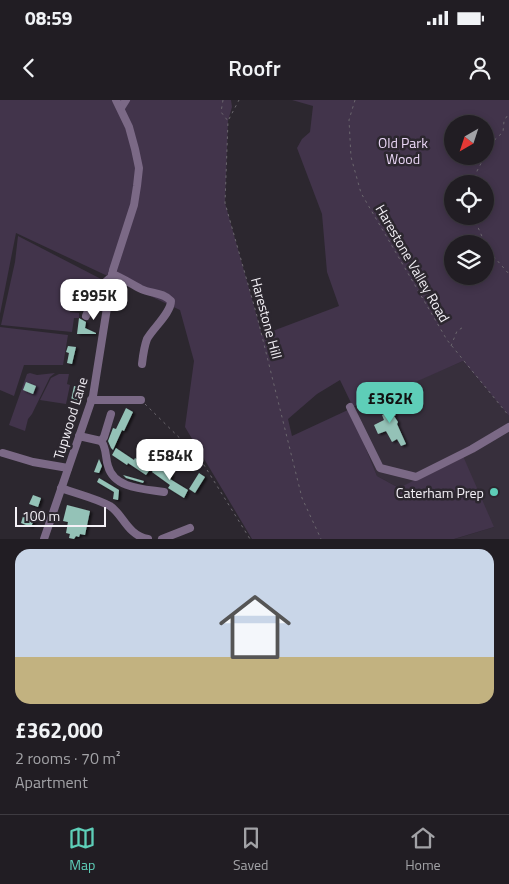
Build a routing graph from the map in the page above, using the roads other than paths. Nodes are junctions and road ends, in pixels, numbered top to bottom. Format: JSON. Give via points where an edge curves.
{"nodes":[{"id":1,"x":116,"y":100,"type":"edge"},
{"id":2,"x":126,"y":100,"type":"edge"},
{"id":3,"x":121,"y":108,"type":"junction"},
{"id":4,"x":112,"y":275,"type":"junction"},
{"id":5,"x":86,"y":316,"type":"dead end"},
{"id":6,"x":142,"y":364,"type":"dead end"},
{"id":7,"x":92,"y":400,"type":"junction"},
{"id":8,"x":141,"y":400,"type":"road end"},
{"id":9,"x":350,"y":407,"type":"dead end"},
{"id":10,"x":111,"y":414,"type":"dead end"},
{"id":11,"x":509,"y":427,"type":"edge"},
{"id":12,"x":79,"y":436,"type":"junction"},
{"id":13,"x":101,"y":440,"type":"junction"},
{"id":14,"x":3,"y":453,"type":"dead end"},
{"id":15,"x":68,"y":468,"type":"junction"},
{"id":16,"x":61,"y":488,"type":"junction"},
{"id":17,"x":164,"y":492,"type":"dead end"},
{"id":18,"x":190,"y":528,"type":"dead end"},
{"id":19,"x":167,"y":538,"type":"edge"},
{"id":20,"x":44,"y":539,"type":"edge"},
{"id":21,"x":148,"y":539,"type":"edge"}],
"edges":[{"from":1,"to":3,"type":"street","name":"Tupwood Lane"},
{"from":2,"to":3,"type":"street"},
{"from":3,"to":4,"type":"street","name":"Tupwood Lane","via":[[130,127],[139,168],[134,205]]},
{"from":4,"to":5,"type":"street","via":[[92,300]]},
{"from":4,"to":6,"type":"street","via":[[171,301],[169,310],[144,346]]},
{"from":4,"to":7,"type":"street","name":"Tupwood Lane"},
{"from":7,"to":8,"type":"street"},
{"from":7,"to":12,"type":"street","name":"Tupwood Lane"},
{"from":9,"to":11,"type":"street","via":[[380,468],[416,477]]},
{"from":10,"to":13,"type":"street"},
{"from":12,"to":13,"type":"street"},
{"from":12,"to":15,"type":"street","name":"Tupwood Lane"},
{"from":13,"to":17,"type":"street","via":[[110,474],[116,480],[128,486]]},
{"from":14,"to":15,"type":"street"},
{"from":15,"to":16,"type":"street","name":"Tupwood Lane"},
{"from":16,"to":20,"type":"street","name":"Tupwood Lane"},
{"from":16,"to":21,"type":"street","via":[[109,506],[132,530]]},
{"from":18,"to":19,"type":"street"}]}
